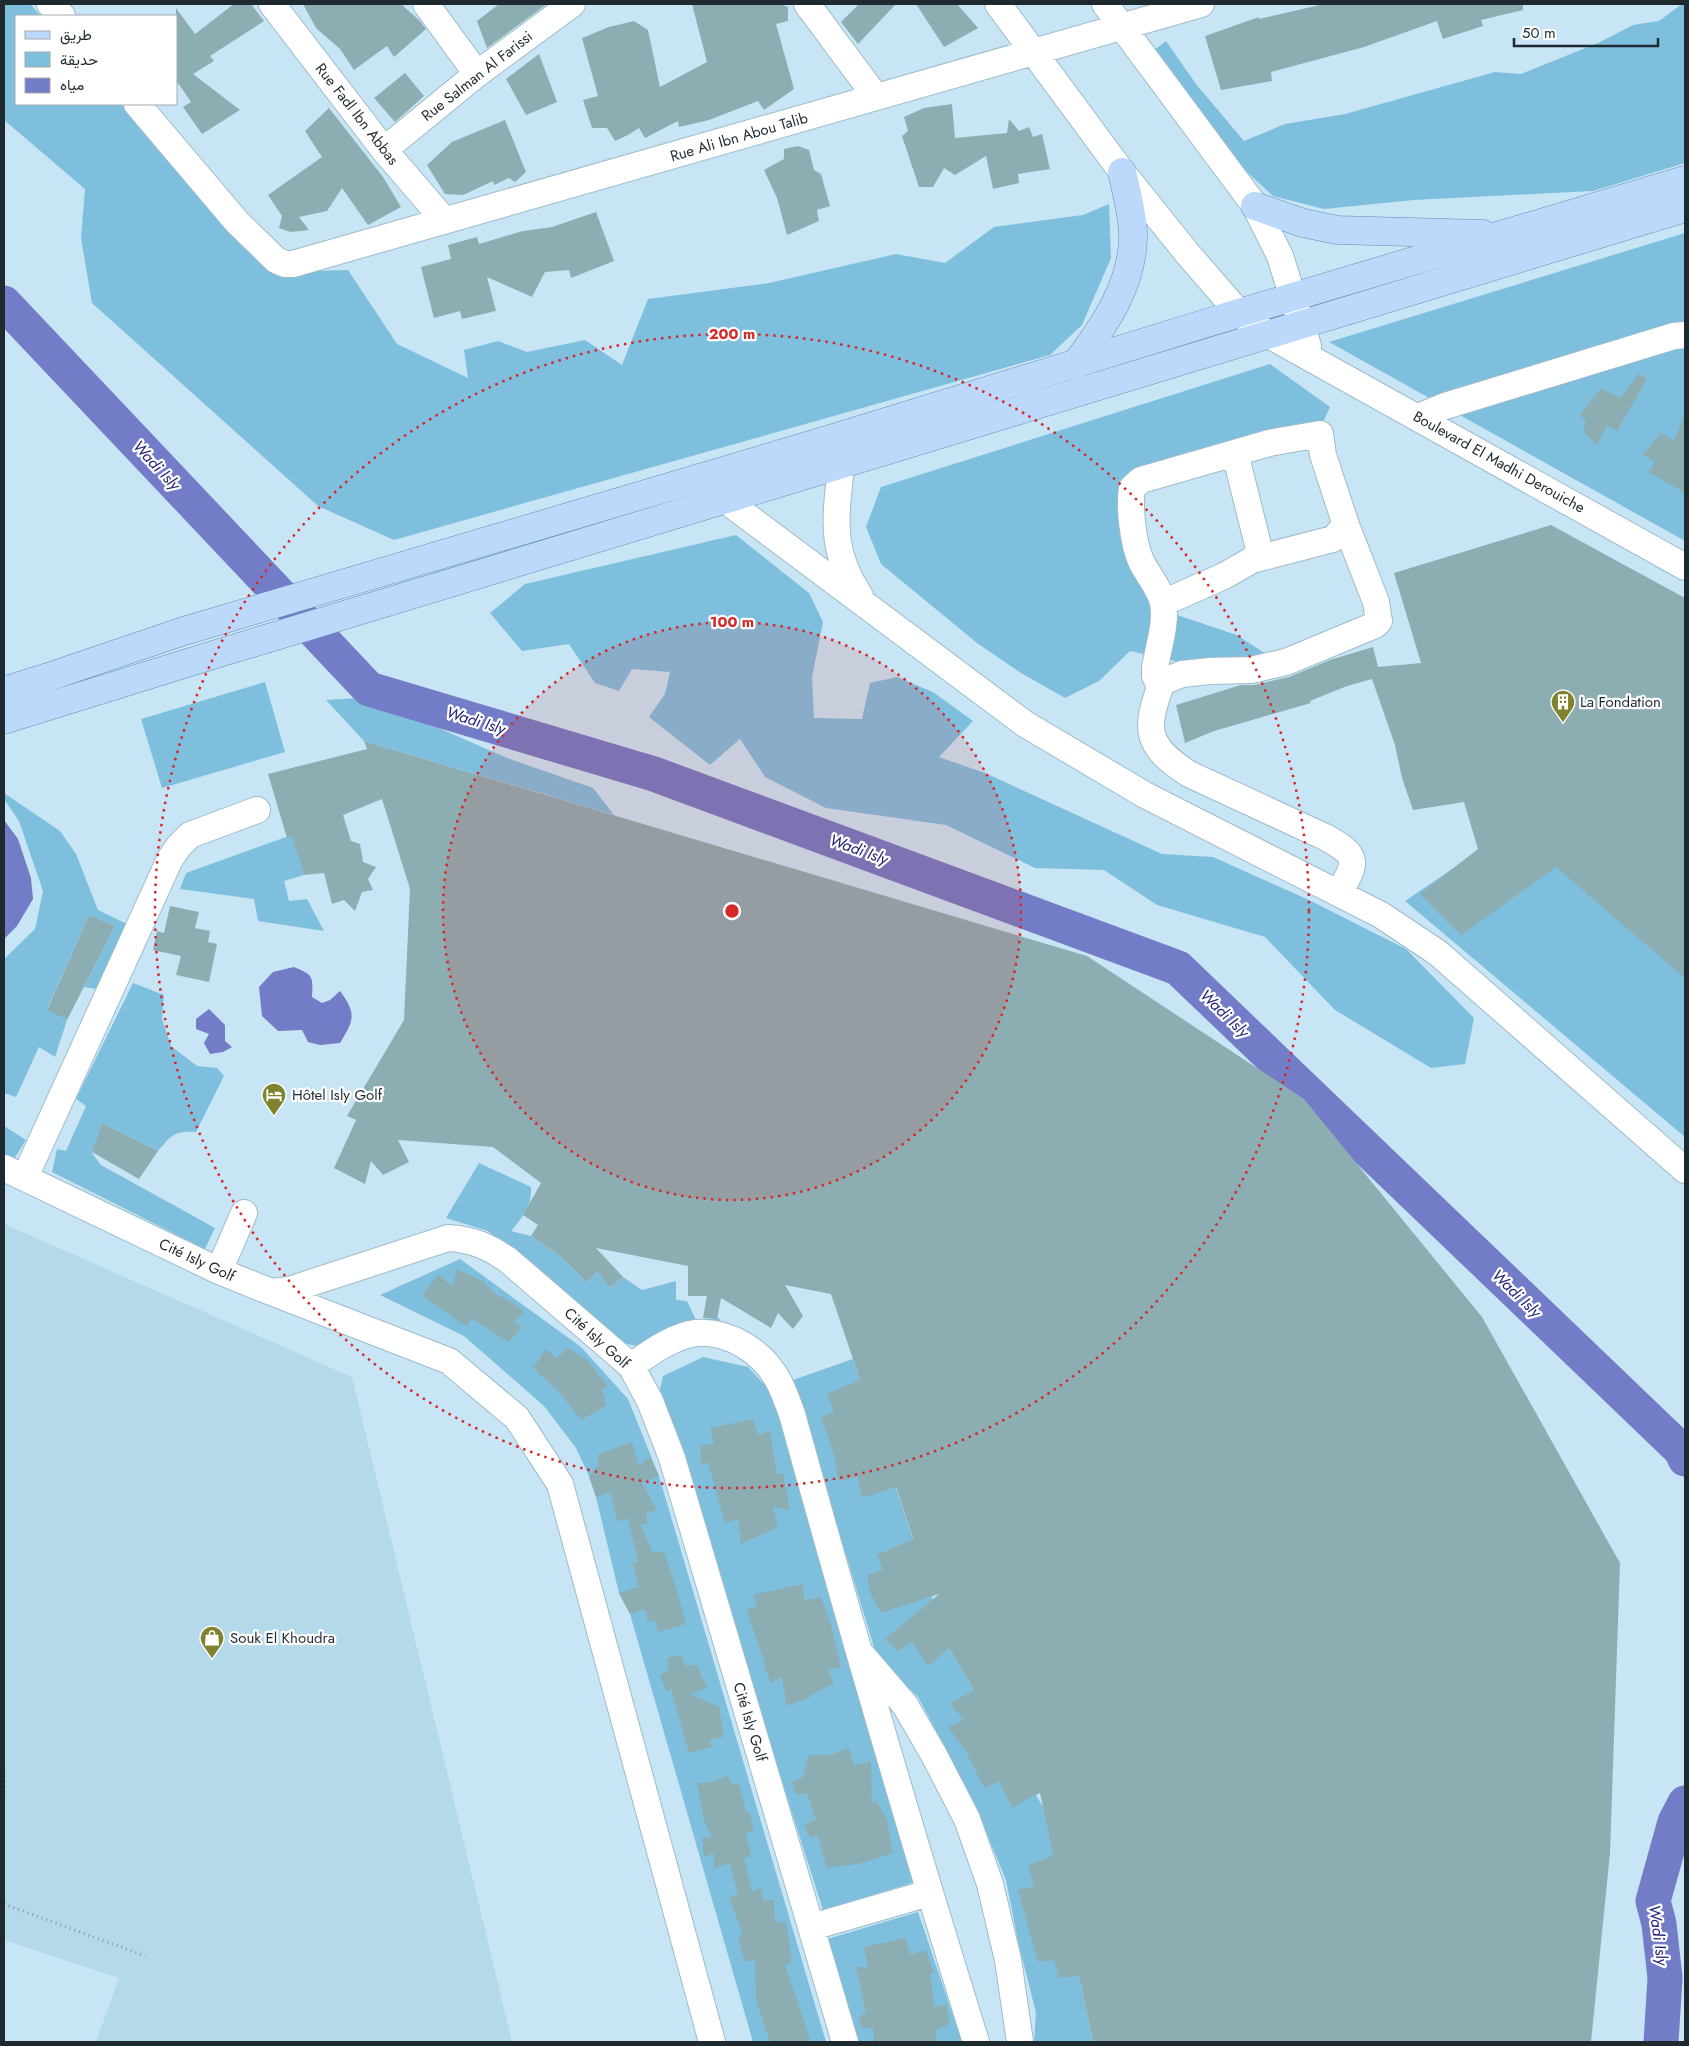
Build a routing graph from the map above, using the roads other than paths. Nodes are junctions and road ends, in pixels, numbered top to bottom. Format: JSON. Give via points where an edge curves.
{"nodes":[{"id":1,"x":50,"y":4,"type":"edge"},
{"id":2,"x":272,"y":4,"type":"edge"},
{"id":3,"x":426,"y":4,"type":"edge"},
{"id":4,"x":572,"y":4,"type":"edge"},
{"id":5,"x":807,"y":4,"type":"edge"},
{"id":6,"x":998,"y":4,"type":"edge"},
{"id":7,"x":1105,"y":4,"type":"edge"},
{"id":8,"x":1201,"y":4,"type":"edge"},
{"id":9,"x":61,"y":15,"type":"edge"},
{"id":10,"x":1122,"y":27,"type":"junction"},
{"id":11,"x":1034,"y":52,"type":"junction"},
{"id":12,"x":477,"y":74,"type":"junction"},
{"id":13,"x":876,"y":98,"type":"junction"},
{"id":14,"x":138,"y":105,"type":"edge"},
{"id":15,"x":384,"y":150,"type":"junction"},
{"id":16,"x":1122,"y":172,"type":"junction"},
{"id":17,"x":1685,"y":180,"type":"edge"},
{"id":18,"x":1255,"y":206,"type":"junction"},
{"id":19,"x":1685,"y":208,"type":"edge"},
{"id":20,"x":445,"y":221,"type":"junction"},
{"id":21,"x":1507,"y":234,"type":"junction"},
{"id":22,"x":1292,"y":298,"type":"junction"},
{"id":23,"x":1239,"y":313,"type":"junction"},
{"id":24,"x":1300,"y":324,"type":"junction"},
{"id":25,"x":1267,"y":334,"type":"junction"},
{"id":26,"x":1685,"y":335,"type":"edge"},
{"id":27,"x":1312,"y":358,"type":"junction"},
{"id":28,"x":1075,"y":365,"type":"junction"},
{"id":29,"x":1418,"y":417,"type":"junction"},
{"id":30,"x":1235,"y":453,"type":"junction"},
{"id":31,"x":841,"y":464,"type":"junction"},
{"id":32,"x":724,"y":500,"type":"junction"},
{"id":33,"x":1346,"y":525,"type":"junction"},
{"id":34,"x":1261,"y":557,"type":"junction"},
{"id":35,"x":1685,"y":567,"type":"edge"},
{"id":36,"x":865,"y":603,"type":"junction"},
{"id":37,"x":1163,"y":603,"type":"junction"},
{"id":38,"x":48,"y":678,"type":"junction"},
{"id":39,"x":4,"y":680,"type":"edge"},
{"id":40,"x":1162,"y":682,"type":"junction"},
{"id":41,"x":4,"y":691,"type":"edge"},
{"id":42,"x":4,"y":720,"type":"edge"},
{"id":43,"x":257,"y":810,"type":"dead end"},
{"id":44,"x":1339,"y":893,"type":"junction"},
{"id":45,"x":1685,"y":1170,"type":"edge"},
{"id":46,"x":15,"y":1173,"type":"edge"},
{"id":47,"x":244,"y":1213,"type":"dead end"},
{"id":48,"x":219,"y":1271,"type":"junction"},
{"id":49,"x":271,"y":1292,"type":"junction"},
{"id":50,"x":631,"y":1366,"type":"junction"},
{"id":51,"x":857,"y":1649,"type":"junction"},
{"id":52,"x":929,"y":1894,"type":"junction"},
{"id":53,"x":812,"y":1927,"type":"junction"},
{"id":54,"x":712,"y":2042,"type":"edge"},
{"id":55,"x":845,"y":2042,"type":"edge"},
{"id":56,"x":976,"y":2042,"type":"edge"},
{"id":57,"x":1020,"y":2042,"type":"edge"}],
"edges":[{"from":1,"to":9,"type":"street"},
{"from":2,"to":15,"type":"street","name":"Rue Fadl Ibn Abbas"},
{"from":3,"to":12,"type":"street"},
{"from":4,"to":12,"type":"street","name":"Rue Salman Al Farissi"},
{"from":5,"to":13,"type":"street"},
{"from":6,"to":11,"type":"street","name":"Boulevard El Madhi Derouiche"},
{"from":7,"to":10,"type":"street"},
{"from":8,"to":10,"type":"street","name":"Rue Ali Ibn Abou Talib"},
{"from":10,"to":11,"type":"street","name":"Rue Ali Ibn Abou Talib"},
{"from":10,"to":18,"type":"street"},
{"from":11,"to":13,"type":"street","name":"Rue Ali Ibn Abou Talib"},
{"from":11,"to":16,"type":"street","name":"Boulevard El Madhi Derouiche"},
{"from":12,"to":15,"type":"street","name":"Rue Salman Al Farissi"},
{"from":13,"to":20,"type":"street","name":"Rue Ali Ibn Abou Talib"},
{"from":14,"to":20,"type":"street","name":"Rue Ali Ibn Abou Talib","via":[[237,222],[276,260],[285,264],[301,263]]},
{"from":15,"to":20,"type":"street","name":"Rue Fadl Ibn Abbas"},
{"from":16,"to":23,"type":"street","name":"Boulevard El Madhi Derouiche"},
{"from":16,"to":28,"type":"main road","via":[[1131,208],[1130,266],[1104,324]]},
{"from":17,"to":21,"type":"main road"},
{"from":18,"to":21,"type":"main road","via":[[1337,230]]},
{"from":18,"to":22,"type":"street","via":[[1280,256]]},
{"from":19,"to":24,"type":"main road"},
{"from":21,"to":22,"type":"main road"},
{"from":22,"to":23,"type":"main road"},
{"from":22,"to":24,"type":"street"},
{"from":23,"to":25,"type":"street","name":"Boulevard El Madhi Derouiche"},
{"from":23,"to":28,"type":"main road"},
{"from":24,"to":25,"type":"main road"},
{"from":24,"to":27,"type":"street"},
{"from":25,"to":27,"type":"street","name":"Boulevard El Madhi Derouiche"},
{"from":25,"to":31,"type":"main road"},
{"from":26,"to":29,"type":"street","via":[[1595,359]]},
{"from":27,"to":29,"type":"street","name":"Boulevard El Madhi Derouiche"},
{"from":28,"to":38,"type":"main road","via":[[214,622]]},
{"from":29,"to":35,"type":"street","name":"Boulevard El Madhi Derouiche"},
{"from":30,"to":33,"type":"street","via":[[1320,434],[1323,456]]},
{"from":30,"to":34,"type":"street"},
{"from":30,"to":37,"type":"street","via":[[1141,480],[1132,488],[1130,499],[1138,550]]},
{"from":31,"to":32,"type":"main road"},
{"from":31,"to":36,"type":"street","via":[[836,524],[840,555],[848,578]]},
{"from":32,"to":36,"type":"street"},
{"from":32,"to":42,"type":"main road"},
{"from":33,"to":34,"type":"street","via":[[1333,539]]},
{"from":33,"to":40,"type":"street","via":[[1377,608],[1379,621],[1375,625],[1286,662],[1251,670],[1182,674]]},
{"from":34,"to":37,"type":"street"},
{"from":36,"to":44,"type":"street","via":[[1025,724],[1145,794]]},
{"from":37,"to":40,"type":"street","via":[[1155,676],[1158,682]]},
{"from":38,"to":39,"type":"street"},
{"from":38,"to":41,"type":"main road"},
{"from":40,"to":44,"type":"street","via":[[1150,724],[1159,750],[1189,774],[1341,845],[1353,861],[1352,871]]},
{"from":43,"to":46,"type":"street","via":[[190,835],[170,859]]},
{"from":44,"to":45,"type":"street","via":[[1381,915],[1438,953]]},
{"from":46,"to":48,"type":"street","name":"Cité Isly Golf"},
{"from":47,"to":48,"type":"street"},
{"from":48,"to":49,"type":"street","name":"Cité Isly Golf"},
{"from":49,"to":50,"type":"street","name":"Cité Isly Golf","via":[[289,1290],[448,1238],[473,1240],[508,1260]]},
{"from":49,"to":54,"type":"street","via":[[449,1362],[517,1418],[560,1484]]},
{"from":50,"to":51,"type":"street","via":[[658,1348],[696,1333],[741,1342],[761,1358],[778,1380],[792,1414]]},
{"from":50,"to":53,"type":"street","name":"Cité Isly Golf","via":[[650,1401],[672,1458]]},
{"from":51,"to":52,"type":"street"},
{"from":51,"to":57,"type":"street","via":[[905,1705],[966,1819],[990,1884],[1008,1960]]},
{"from":52,"to":53,"type":"street"},
{"from":52,"to":56,"type":"street"},
{"from":53,"to":55,"type":"street","name":"Cité Isly Golf"}]}
